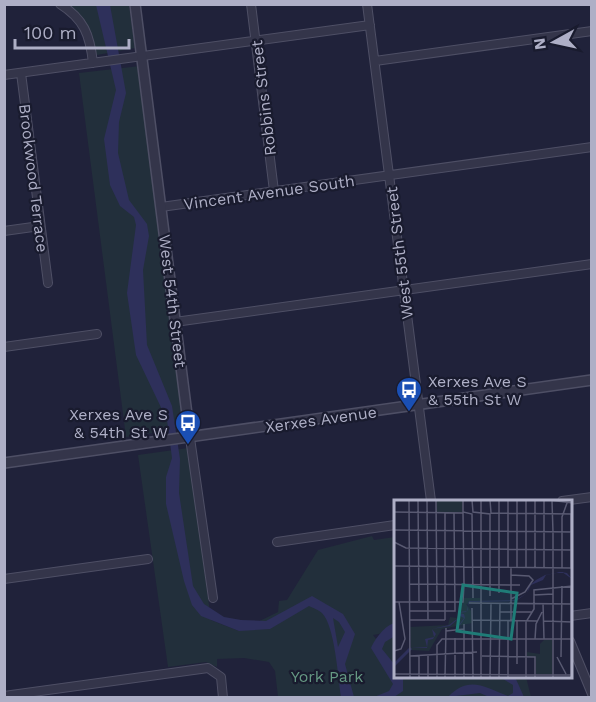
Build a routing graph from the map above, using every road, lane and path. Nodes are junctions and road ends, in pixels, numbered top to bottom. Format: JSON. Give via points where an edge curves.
{"nodes":[{"id":1,"x":60,"y":4,"type":"edge"},
{"id":2,"x":135,"y":4,"type":"edge"},
{"id":3,"x":251,"y":4,"type":"edge"},
{"id":4,"x":367,"y":4,"type":"edge"},
{"id":5,"x":370,"y":25,"type":"junction"},
{"id":6,"x":591,"y":31,"type":"edge"},
{"id":7,"x":256,"y":40,"type":"junction"},
{"id":8,"x":142,"y":55,"type":"junction"},
{"id":9,"x":375,"y":61,"type":"junction"},
{"id":10,"x":93,"y":63,"type":"junction"},
{"id":11,"x":21,"y":73,"type":"junction"},
{"id":12,"x":4,"y":75,"type":"edge"},
{"id":13,"x":591,"y":147,"type":"edge"},
{"id":14,"x":390,"y":176,"type":"junction"},
{"id":15,"x":274,"y":191,"type":"junction"},
{"id":16,"x":161,"y":207,"type":"junction"},
{"id":17,"x":40,"y":226,"type":"junction"},
{"id":18,"x":4,"y":231,"type":"edge"},
{"id":19,"x":591,"y":264,"type":"edge"},
{"id":20,"x":48,"y":283,"type":"dead end"},
{"id":21,"x":403,"y":291,"type":"junction"},
{"id":22,"x":175,"y":322,"type":"junction"},
{"id":23,"x":98,"y":334,"type":"dead end"},
{"id":24,"x":4,"y":347,"type":"edge"},
{"id":25,"x":591,"y":380,"type":"edge"},
{"id":26,"x":419,"y":405,"type":"junction"},
{"id":27,"x":190,"y":438,"type":"junction"},
{"id":28,"x":4,"y":463,"type":"edge"},
{"id":29,"x":591,"y":497,"type":"edge"},
{"id":30,"x":431,"y":500,"type":"edge"},
{"id":31,"x":569,"y":500,"type":"edge"},
{"id":32,"x":394,"y":525,"type":"edge"},
{"id":33,"x":277,"y":542,"type":"dead end"},
{"id":34,"x":148,"y":559,"type":"dead end"},
{"id":35,"x":4,"y":579,"type":"edge"},
{"id":36,"x":213,"y":598,"type":"dead end"},
{"id":37,"x":591,"y":613,"type":"edge"},
{"id":38,"x":572,"y":616,"type":"edge"},
{"id":39,"x":572,"y":646,"type":"edge"},
{"id":40,"x":591,"y":694,"type":"edge"},
{"id":41,"x":4,"y":696,"type":"edge"},
{"id":42,"x":223,"y":698,"type":"edge"}],
"edges":[{"from":1,"to":10,"type":"street","via":[[84,24]]},
{"from":2,"to":8,"type":"street","name":"West 54th Street"},
{"from":3,"to":7,"type":"street","name":"Robbins Street"},
{"from":4,"to":5,"type":"street","name":"West 55th Street"},
{"from":5,"to":7,"type":"street"},
{"from":5,"to":9,"type":"street","name":"West 55th Street"},
{"from":6,"to":9,"type":"street"},
{"from":7,"to":8,"type":"street"},
{"from":7,"to":15,"type":"street","name":"Robbins Street"},
{"from":8,"to":10,"type":"street"},
{"from":8,"to":16,"type":"street","name":"West 54th Street"},
{"from":9,"to":14,"type":"street","name":"West 55th Street"},
{"from":10,"to":11,"type":"street"},
{"from":11,"to":12,"type":"street"},
{"from":11,"to":17,"type":"street","name":"Brookwood Terrace"},
{"from":13,"to":14,"type":"street","name":"Vincent Avenue South"},
{"from":14,"to":15,"type":"street","name":"Vincent Avenue South"},
{"from":14,"to":21,"type":"street","name":"West 55th Street"},
{"from":15,"to":16,"type":"street","name":"Vincent Avenue South"},
{"from":16,"to":22,"type":"street","name":"West 54th Street"},
{"from":17,"to":18,"type":"street"},
{"from":17,"to":20,"type":"street","name":"Brookwood Terrace"},
{"from":19,"to":21,"type":"street"},
{"from":21,"to":22,"type":"street"},
{"from":21,"to":26,"type":"street","name":"West 55th Street"},
{"from":22,"to":27,"type":"street","name":"West 54th Street"},
{"from":23,"to":24,"type":"street"},
{"from":25,"to":26,"type":"street","name":"Xerxes Avenue"},
{"from":26,"to":27,"type":"street","name":"Xerxes Avenue"},
{"from":26,"to":30,"type":"street","name":"West 55th Street"},
{"from":27,"to":28,"type":"street","name":"Xerxes Avenue"},
{"from":27,"to":36,"type":"street","name":"West 54th Street"},
{"from":29,"to":31,"type":"street"},
{"from":32,"to":33,"type":"street"},
{"from":34,"to":35,"type":"street"},
{"from":37,"to":38,"type":"street"},
{"from":39,"to":40,"type":"street"},
{"from":41,"to":42,"type":"street","via":[[208,668],[221,677]]}]}
